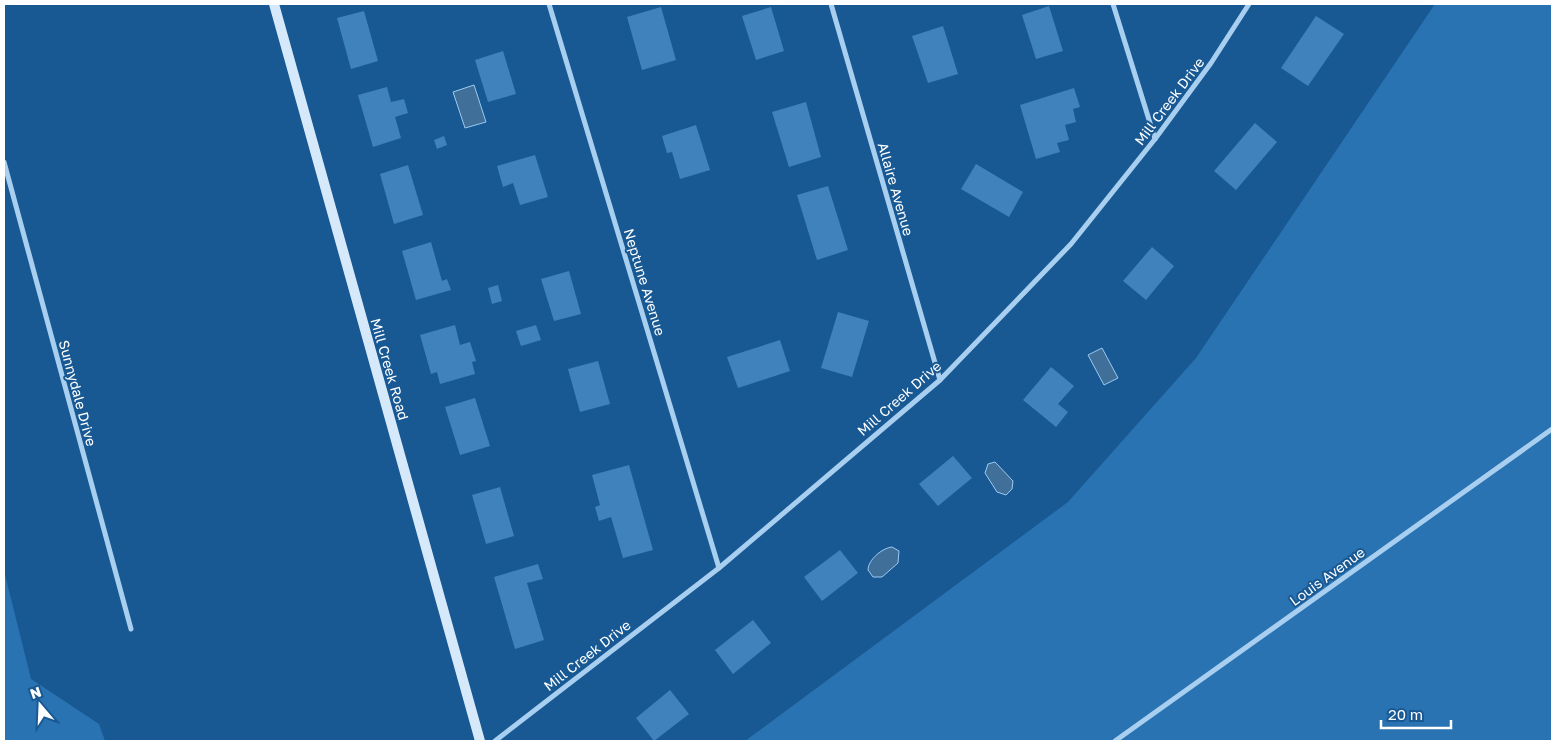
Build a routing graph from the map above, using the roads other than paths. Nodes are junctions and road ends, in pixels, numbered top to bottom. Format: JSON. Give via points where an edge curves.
{"nodes":[{"id":1,"x":274,"y":4,"type":"edge"},
{"id":2,"x":549,"y":4,"type":"edge"},
{"id":3,"x":832,"y":4,"type":"edge"},
{"id":4,"x":1113,"y":4,"type":"edge"},
{"id":5,"x":1249,"y":4,"type":"edge"},
{"id":6,"x":1155,"y":139,"type":"junction"},
{"id":7,"x":4,"y":162,"type":"edge"},
{"id":8,"x":940,"y":380,"type":"junction"},
{"id":9,"x":1552,"y":429,"type":"edge"},
{"id":10,"x":719,"y":568,"type":"junction"},
{"id":11,"x":131,"y":629,"type":"dead end"},
{"id":12,"x":480,"y":741,"type":"edge"},
{"id":13,"x":495,"y":741,"type":"edge"},
{"id":14,"x":1115,"y":741,"type":"edge"}],
"edges":[{"from":1,"to":12,"type":"street","name":"Mill Creek Road"},
{"from":2,"to":10,"type":"street","name":"Neptune Avenue"},
{"from":3,"to":8,"type":"street","name":"Allaire Avenue"},
{"from":4,"to":6,"type":"street"},
{"from":5,"to":6,"type":"street","name":"Mill Creek Drive","via":[[1211,64]]},
{"from":6,"to":8,"type":"street","name":"Mill Creek Drive","via":[[1071,244]]},
{"from":7,"to":11,"type":"street","name":"Sunnydale Drive"},
{"from":8,"to":10,"type":"street","name":"Mill Creek Drive"},
{"from":9,"to":14,"type":"street","name":"Louis Avenue"},
{"from":10,"to":13,"type":"street","name":"Mill Creek Drive"}]}
